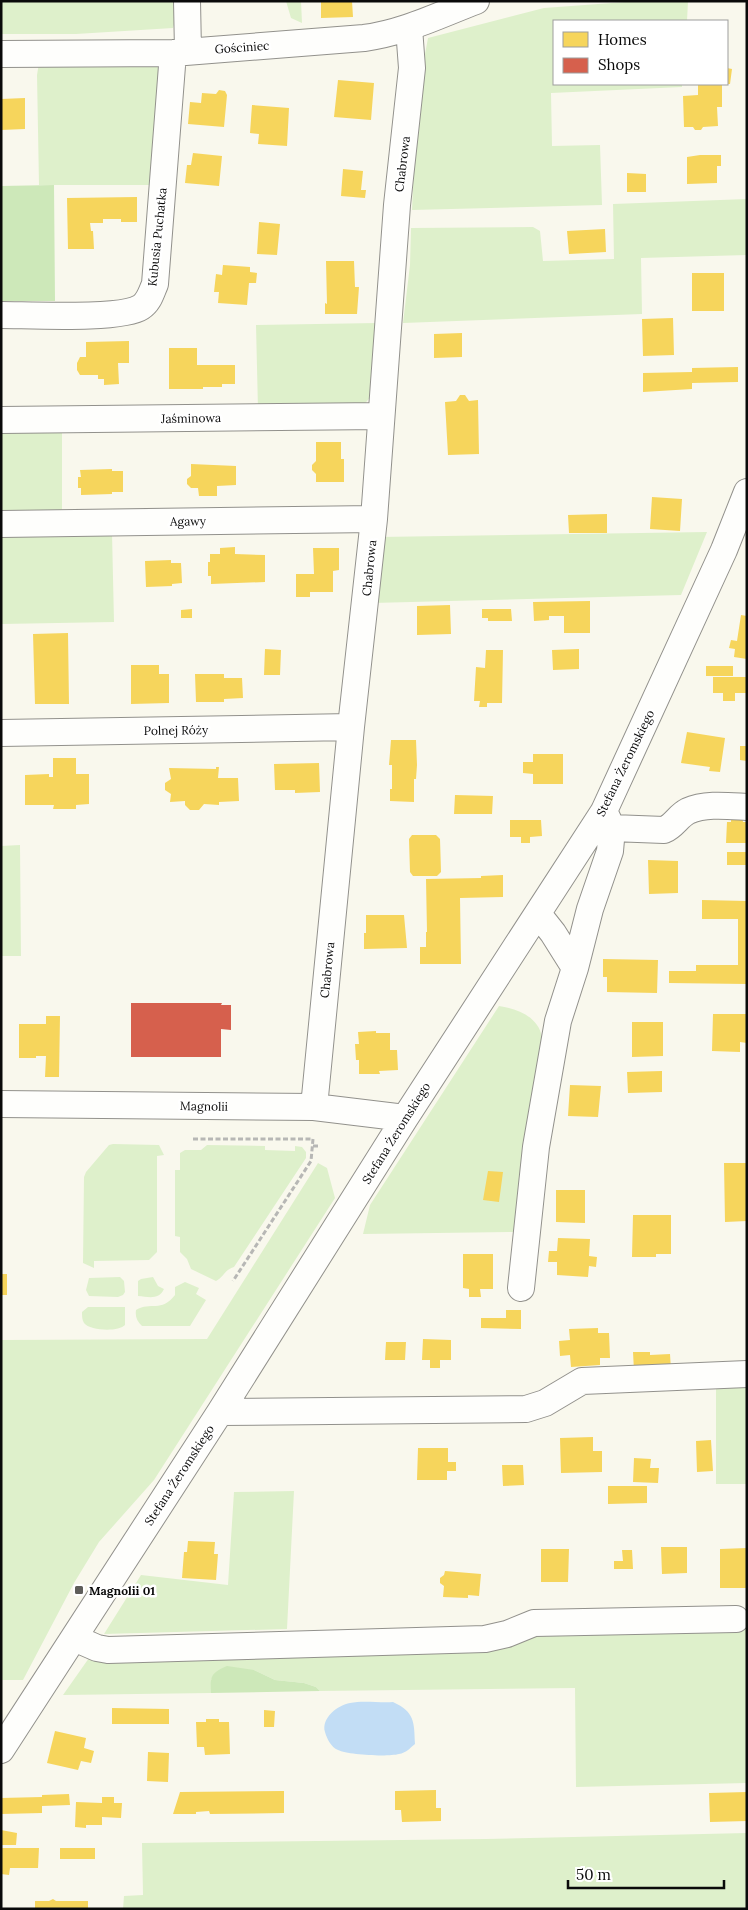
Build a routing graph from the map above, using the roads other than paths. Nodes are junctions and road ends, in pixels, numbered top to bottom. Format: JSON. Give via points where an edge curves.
{"nodes":[{"id":1,"x":187,"y":1,"type":"edge"},
{"id":2,"x":476,"y":1,"type":"edge"},
{"id":3,"x":409,"y":28,"type":"junction"},
{"id":4,"x":180,"y":52,"type":"junction"},
{"id":5,"x":1,"y":54,"type":"edge"},
{"id":6,"x":1,"y":315,"type":"edge"},
{"id":7,"x":381,"y":416,"type":"junction"},
{"id":8,"x":1,"y":420,"type":"edge"},
{"id":9,"x":747,"y":492,"type":"edge"},
{"id":10,"x":374,"y":519,"type":"junction"},
{"id":11,"x":1,"y":524,"type":"edge"},
{"id":12,"x":351,"y":727,"type":"junction"},
{"id":13,"x":1,"y":733,"type":"edge"},
{"id":14,"x":747,"y":807,"type":"edge"},
{"id":15,"x":608,"y":820,"type":"junction"},
{"id":16,"x":538,"y":914,"type":"junction"},
{"id":17,"x":575,"y":968,"type":"junction"},
{"id":18,"x":1,"y":1104,"type":"edge"},
{"id":19,"x":314,"y":1107,"type":"junction"},
{"id":20,"x":405,"y":1118,"type":"junction"},
{"id":21,"x":521,"y":1288,"type":"dead end"},
{"id":22,"x":747,"y":1374,"type":"edge"},
{"id":23,"x":220,"y":1412,"type":"junction"},
{"id":24,"x":736,"y":1618,"type":"dead end"},
{"id":25,"x":74,"y":1638,"type":"junction"},
{"id":26,"x":1,"y":1750,"type":"edge"}],
"edges":[{"from":1,"to":4,"type":"street","name":"Kubusia Puchatka"},
{"from":2,"to":3,"type":"street","name":"Gościniec"},
{"from":3,"to":4,"type":"street","name":"Gościniec","via":[[364,38]]},
{"from":3,"to":7,"type":"street","name":"Chabrowa","via":[[412,68],[397,205]]},
{"from":4,"to":5,"type":"street","name":"Gościniec"},
{"from":4,"to":6,"type":"street","name":"Kubusia Puchatka","via":[[155,284],[146,303],[116,314]]},
{"from":7,"to":8,"type":"street","name":"Jaśminowa"},
{"from":7,"to":10,"type":"street","name":"Chabrowa"},
{"from":9,"to":15,"type":"street","name":"Stefana Żeromskiego"},
{"from":10,"to":11,"type":"street","name":"Agawy"},
{"from":10,"to":12,"type":"street","name":"Chabrowa"},
{"from":12,"to":13,"type":"street","name":"Polnej Róży"},
{"from":12,"to":19,"type":"street","name":"Chabrowa"},
{"from":14,"to":15,"type":"street","via":[[707,806],[688,811],[664,830]]},
{"from":15,"to":16,"type":"street","name":"Stefana Żeromskiego"},
{"from":15,"to":17,"type":"street","via":[[610,851],[590,909]]},
{"from":16,"to":17,"type":"street"},
{"from":16,"to":20,"type":"street","name":"Stefana Żeromskiego"},
{"from":17,"to":21,"type":"street","via":[[558,1021],[545,1087]]},
{"from":18,"to":19,"type":"street","name":"Magnolii"},
{"from":19,"to":20,"type":"street","name":"Magnolii"},
{"from":20,"to":23,"type":"street","name":"Stefana Żeromskiego"},
{"from":22,"to":23,"type":"street","via":[[582,1381],[545,1403],[526,1410]]},
{"from":23,"to":25,"type":"street","name":"Stefana Żeromskiego"},
{"from":24,"to":25,"type":"street","via":[[534,1623],[485,1639],[108,1650]]},
{"from":25,"to":26,"type":"street","name":"Stefana Żeromskiego"}]}
